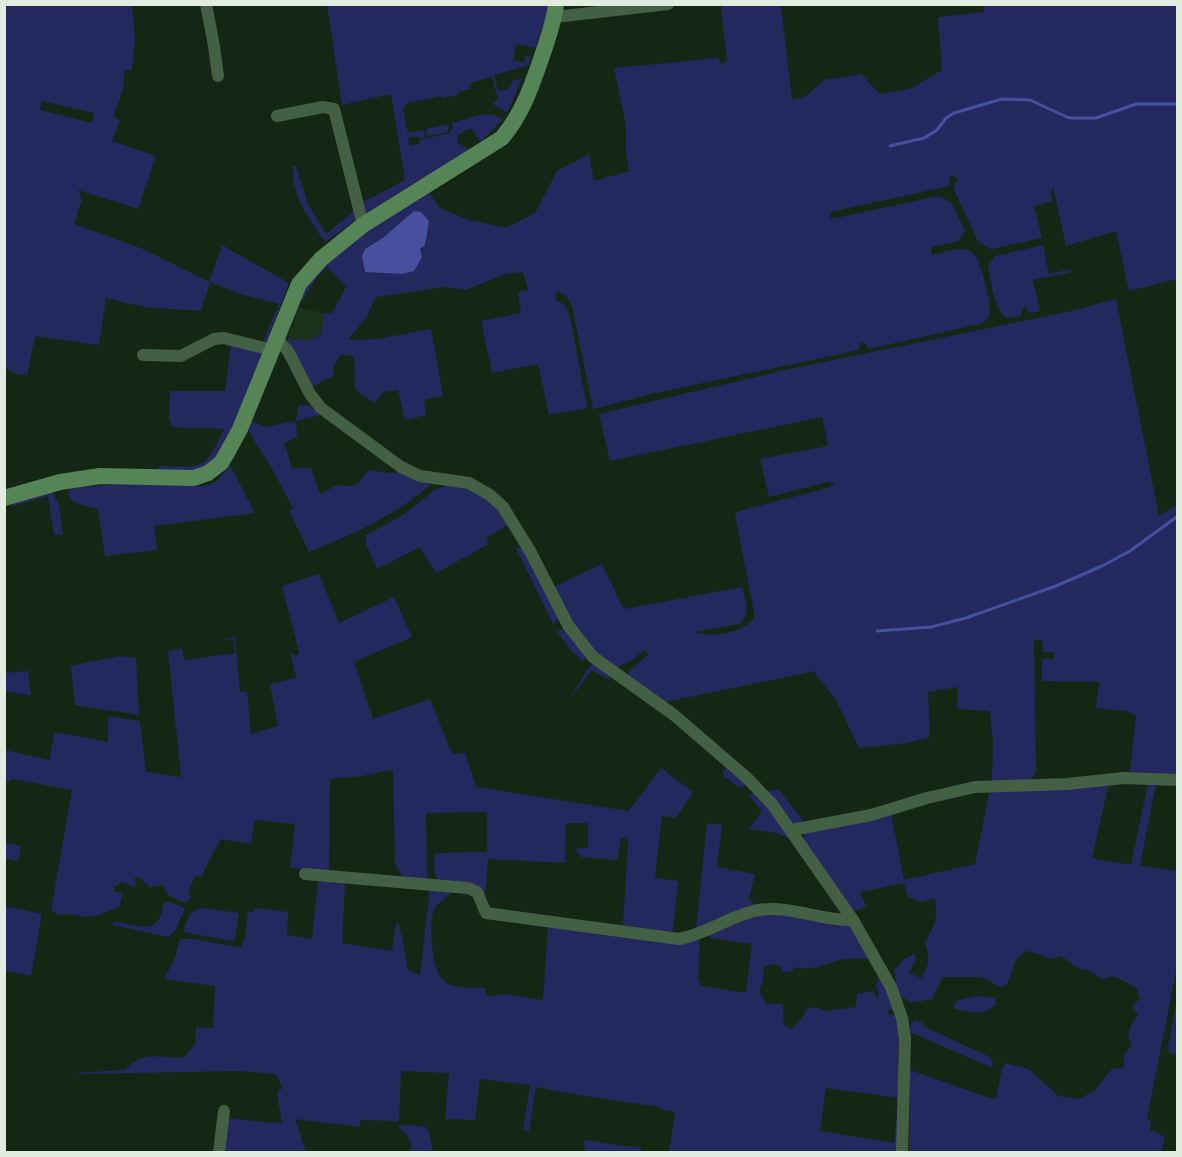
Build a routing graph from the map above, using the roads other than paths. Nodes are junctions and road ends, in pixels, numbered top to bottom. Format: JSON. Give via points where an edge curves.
{"nodes":[{"id":1,"x":206,"y":4,"type":"edge"},
{"id":2,"x":668,"y":4,"type":"edge"},
{"id":3,"x":555,"y":11,"type":"edge"},
{"id":4,"x":218,"y":76,"type":"dead end"},
{"id":5,"x":277,"y":116,"type":"dead end"},
{"id":6,"x":363,"y":225,"type":"junction"},
{"id":7,"x":274,"y":344,"type":"junction"},
{"id":8,"x":143,"y":355,"type":"dead end"},
{"id":9,"x":4,"y":498,"type":"edge"},
{"id":10,"x":1178,"y":780,"type":"edge"},
{"id":11,"x":792,"y":830,"type":"junction"},
{"id":12,"x":305,"y":873,"type":"dead end"},
{"id":13,"x":853,"y":920,"type":"junction"},
{"id":14,"x":224,"y":1111,"type":"dead end"},
{"id":15,"x":219,"y":1152,"type":"edge"},
{"id":16,"x":902,"y":1152,"type":"edge"}],
"edges":[{"from":1,"to":4,"type":"street"},
{"from":2,"to":3,"type":"street"},
{"from":3,"to":6,"type":"street","via":[[526,102],[502,138]]},
{"from":5,"to":6,"type":"street","via":[[323,107],[334,109]]},
{"from":6,"to":7,"type":"street","via":[[326,254],[299,284]]},
{"from":7,"to":8,"type":"street","via":[[224,338],[181,356]]},
{"from":7,"to":9,"type":"street","via":[[240,429],[221,463],[208,473],[194,478],[100,476],[60,482]]},
{"from":7,"to":11,"type":"street","via":[[288,351],[309,394],[321,408],[401,467],[420,476],[469,483],[503,507],[568,625],[592,657],[674,716],[746,777]]},
{"from":10,"to":11,"type":"street","via":[[1124,778],[975,787],[871,815]]},
{"from":11,"to":13,"type":"street"},
{"from":12,"to":13,"type":"street","via":[[468,888],[477,892],[486,913],[680,939],[760,910]]},
{"from":13,"to":16,"type":"street","via":[[891,987],[902,1018]]},
{"from":14,"to":15,"type":"street"}]}
